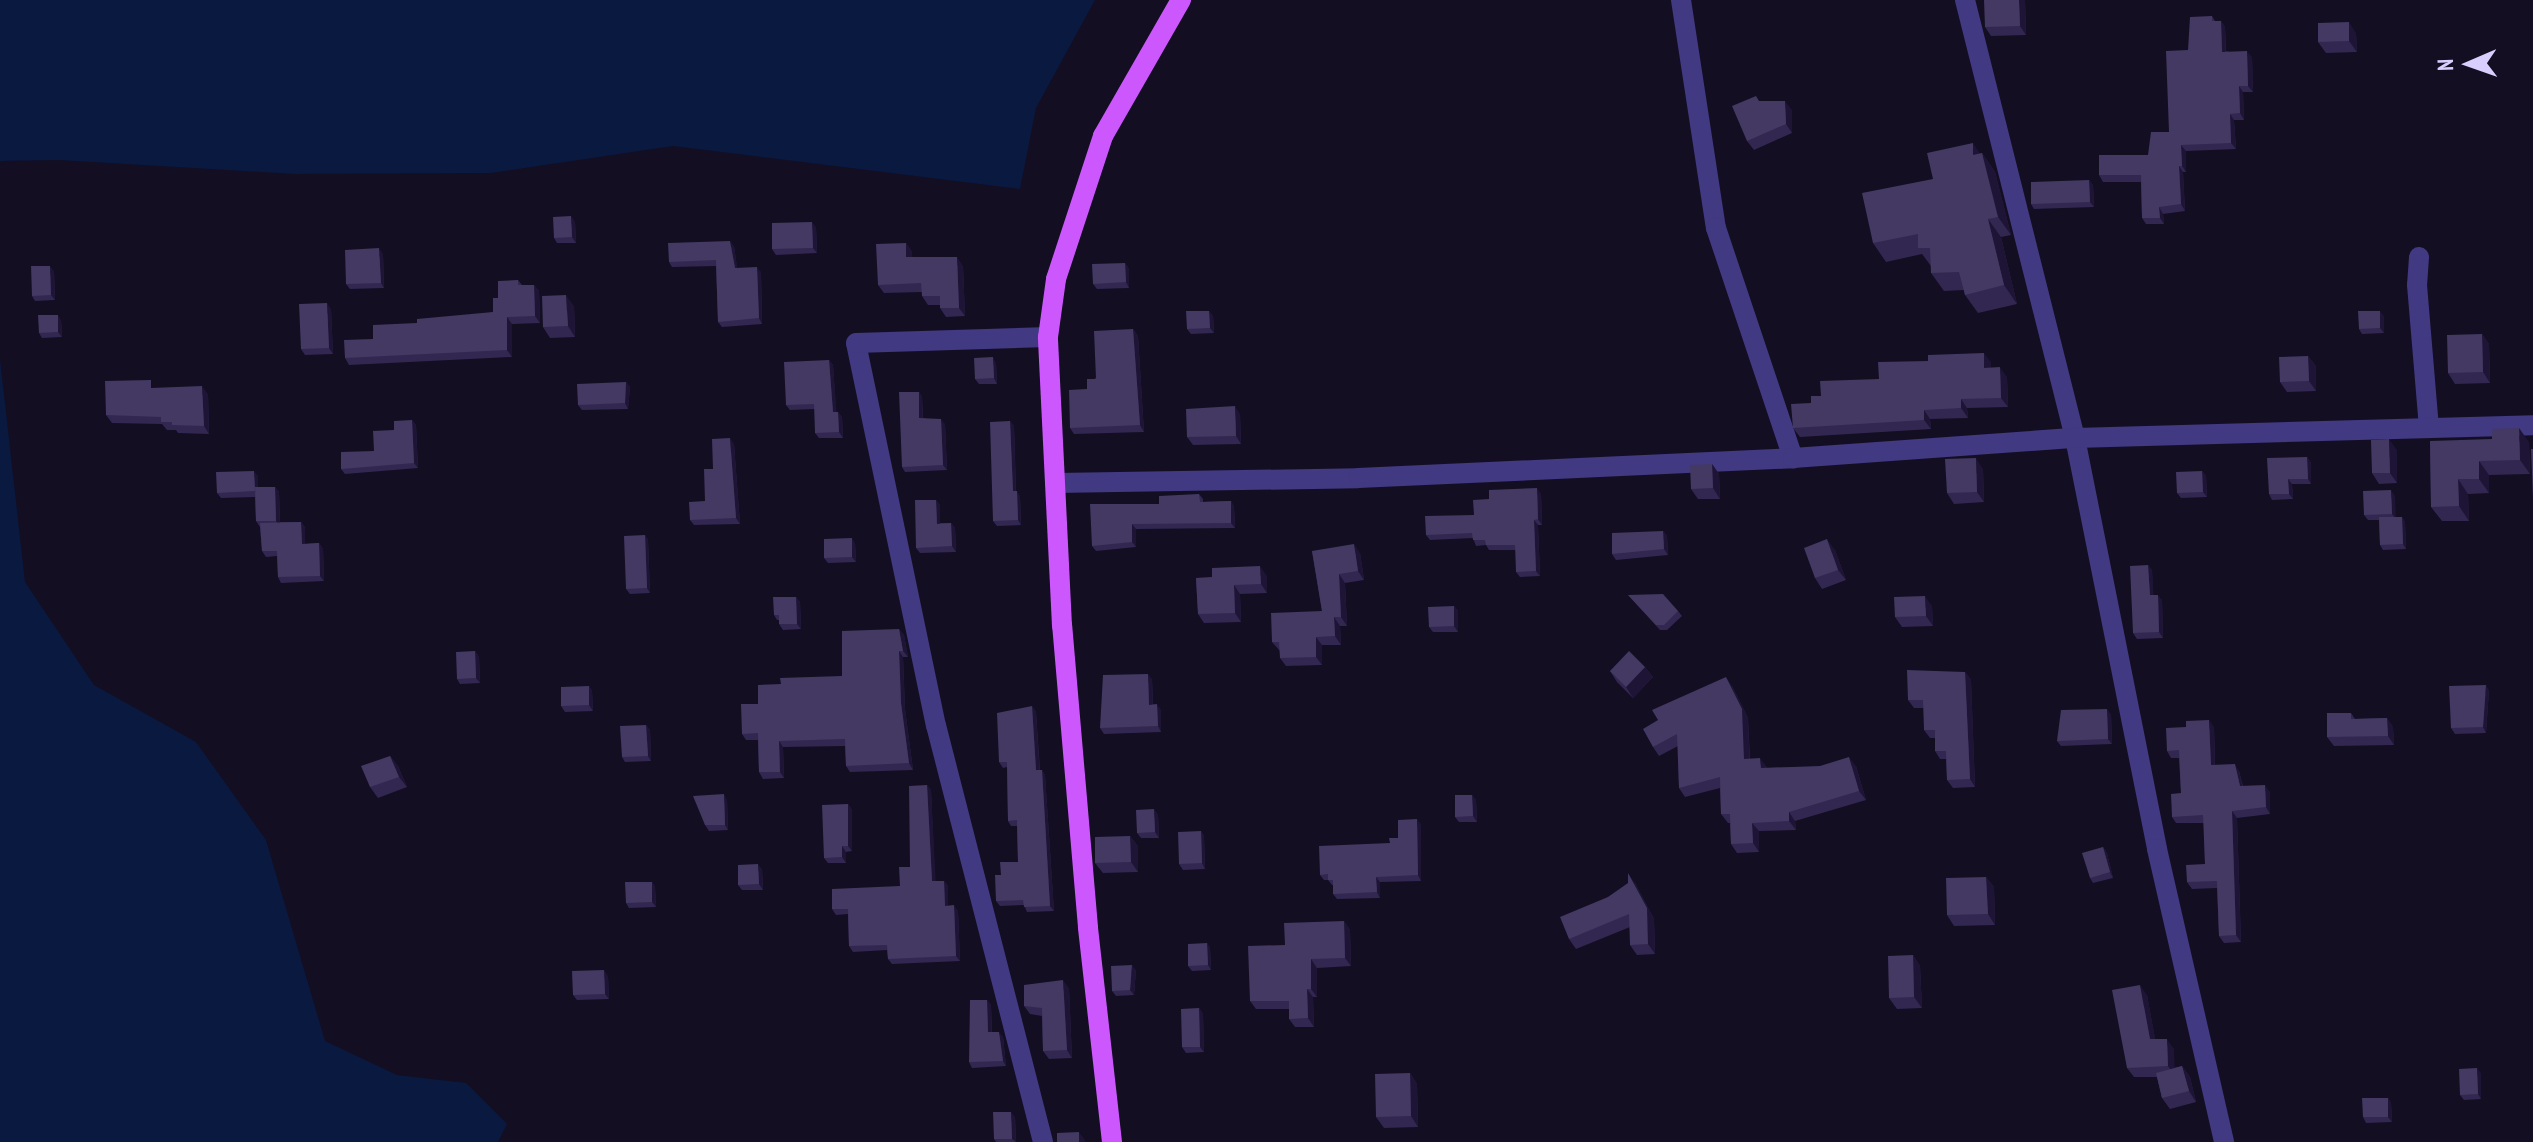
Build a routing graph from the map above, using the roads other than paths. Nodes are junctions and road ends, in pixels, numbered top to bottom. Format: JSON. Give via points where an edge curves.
{"nodes":[{"id":1,"x":1181,"y":0,"type":"edge"},
{"id":2,"x":1681,"y":0,"type":"edge"},
{"id":3,"x":1965,"y":0,"type":"edge"},
{"id":4,"x":2419,"y":257,"type":"dead end"},
{"id":5,"x":1048,"y":337,"type":"junction"},
{"id":6,"x":2533,"y":425,"type":"edge"},
{"id":7,"x":2429,"y":427,"type":"junction"},
{"id":8,"x":2075,"y":438,"type":"junction"},
{"id":9,"x":1793,"y":458,"type":"junction"},
{"id":10,"x":1056,"y":483,"type":"junction"},
{"id":11,"x":1043,"y":1142,"type":"edge"},
{"id":12,"x":1112,"y":1142,"type":"edge"},
{"id":13,"x":2224,"y":1142,"type":"edge"}],
"edges":[{"from":1,"to":5,"type":"main road","via":[[1103,136],[1056,279]]},
{"from":2,"to":9,"type":"street","via":[[1716,228]]},
{"from":3,"to":8,"type":"street"},
{"from":4,"to":7,"type":"street"},
{"from":5,"to":10,"type":"main road"},
{"from":5,"to":11,"type":"street","via":[[856,343],[936,726]]},
{"from":6,"to":7,"type":"street"},
{"from":7,"to":8,"type":"street"},
{"from":8,"to":9,"type":"street"},
{"from":8,"to":13,"type":"street","via":[[2157,849]]},
{"from":9,"to":10,"type":"street","via":[[1358,478]]},
{"from":10,"to":12,"type":"main road","via":[[1063,642]]}]}
